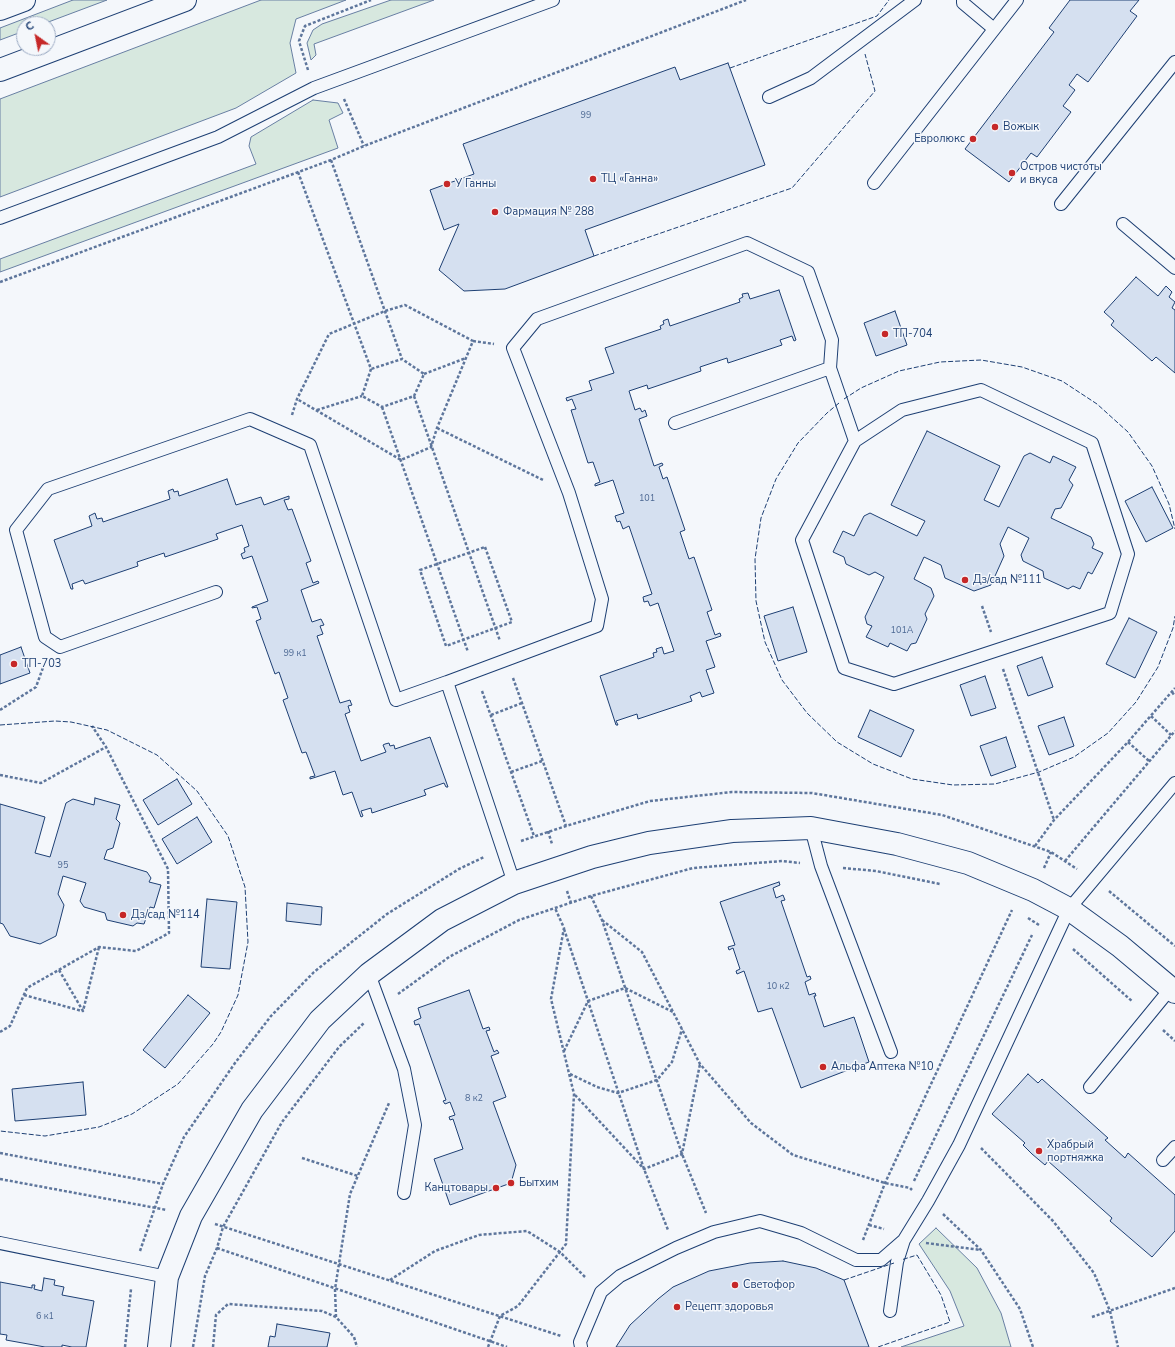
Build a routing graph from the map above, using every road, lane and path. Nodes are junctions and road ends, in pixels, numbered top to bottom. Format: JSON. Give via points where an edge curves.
{"nodes":[{"id":1,"x":24,"y":0,"type":"edge"},
{"id":2,"x":185,"y":0,"type":"edge"},
{"id":3,"x":553,"y":0,"type":"edge"},
{"id":4,"x":746,"y":0,"type":"edge"},
{"id":5,"x":916,"y":0,"type":"edge"},
{"id":6,"x":962,"y":0,"type":"edge"},
{"id":7,"x":1018,"y":0,"type":"edge"},
{"id":8,"x":0,"y":9,"type":"edge"},
{"id":9,"x":994,"y":29,"type":"junction"},
{"id":10,"x":1175,"y":62,"type":"edge"},
{"id":11,"x":0,"y":70,"type":"edge"},
{"id":12,"x":769,"y":98,"type":"dead end"},
{"id":13,"x":331,"y":160,"type":"junction"},
{"id":14,"x":298,"y":172,"type":"junction"},
{"id":15,"x":874,"y":183,"type":"dead end"},
{"id":16,"x":1061,"y":204,"type":"dead end"},
{"id":17,"x":0,"y":218,"type":"edge"},
{"id":18,"x":1123,"y":224,"type":"dead end"},
{"id":19,"x":1175,"y":268,"type":"edge"},
{"id":20,"x":0,"y":282,"type":"edge"},
{"id":21,"x":385,"y":311,"type":"junction"},
{"id":22,"x":354,"y":324,"type":"junction"},
{"id":23,"x":466,"y":358,"type":"junction"},
{"id":24,"x":402,"y":359,"type":"junction"},
{"id":25,"x":830,"y":368,"type":"junction"},
{"id":26,"x":371,"y":369,"type":"junction"},
{"id":27,"x":424,"y":374,"type":"junction"},
{"id":28,"x":362,"y":396,"type":"junction"},
{"id":29,"x":414,"y":396,"type":"junction"},
{"id":30,"x":382,"y":407,"type":"junction"},
{"id":31,"x":317,"y":411,"type":"junction"},
{"id":32,"x":675,"y":424,"type":"dead end"},
{"id":33,"x":437,"y":428,"type":"junction"},
{"id":34,"x":855,"y":441,"type":"junction"},
{"id":35,"x":432,"y":447,"type":"junction"},
{"id":36,"x":401,"y":460,"type":"junction"},
{"id":37,"x":569,"y":493,"type":"junction"},
{"id":38,"x":469,"y":553,"type":"junction"},
{"id":39,"x":437,"y":564,"type":"junction"},
{"id":40,"x":216,"y":592,"type":"dead end"},
{"id":41,"x":982,"y":606,"type":"dead end"},
{"id":42,"x":496,"y":628,"type":"junction"},
{"id":43,"x":464,"y":639,"type":"junction"},
{"id":44,"x":52,"y":642,"type":"junction"},
{"id":45,"x":997,"y":650,"type":"junction"},
{"id":46,"x":507,"y":660,"type":"junction"},
{"id":47,"x":475,"y":671,"type":"junction"},
{"id":48,"x":447,"y":682,"type":"junction"},
{"id":49,"x":1175,"y":688,"type":"edge"},
{"id":50,"x":1172,"y":692,"type":"junction"},
{"id":51,"x":1175,"y":696,"type":"edge"},
{"id":52,"x":522,"y":703,"type":"junction"},
{"id":53,"x":0,"y":710,"type":"edge"},
{"id":54,"x":491,"y":715,"type":"junction"},
{"id":55,"x":1151,"y":716,"type":"junction"},
{"id":56,"x":92,"y":726,"type":"dead end"},
{"id":57,"x":1175,"y":731,"type":"edge"},
{"id":58,"x":1171,"y":735,"type":"junction"},
{"id":59,"x":1128,"y":742,"type":"junction"},
{"id":60,"x":106,"y":747,"type":"junction"},
{"id":61,"x":542,"y":761,"type":"junction"},
{"id":62,"x":1149,"y":761,"type":"junction"},
{"id":63,"x":511,"y":772,"type":"junction"},
{"id":64,"x":0,"y":775,"type":"edge"},
{"id":65,"x":1175,"y":783,"type":"edge"},
{"id":66,"x":1054,"y":820,"type":"junction"},
{"id":67,"x":566,"y":826,"type":"junction"},
{"id":68,"x":811,"y":828,"type":"junction"},
{"id":69,"x":534,"y":836,"type":"junction"},
{"id":70,"x":1034,"y":846,"type":"junction"},
{"id":71,"x":502,"y":848,"type":"junction"},
{"id":72,"x":1065,"y":861,"type":"junction"},
{"id":73,"x":821,"y":866,"type":"junction"},
{"id":74,"x":1094,"y":879,"type":"junction"},
{"id":75,"x":514,"y":883,"type":"junction"},
{"id":76,"x":946,"y":885,"type":"dead end"},
{"id":77,"x":591,"y":896,"type":"junction"},
{"id":78,"x":556,"y":908,"type":"junction"},
{"id":79,"x":1069,"y":909,"type":"junction"},
{"id":80,"x":1017,"y":912,"type":"dead end"},
{"id":81,"x":1022,"y":915,"type":"dead end"},
{"id":82,"x":602,"y":920,"type":"junction"},
{"id":83,"x":1038,"y":924,"type":"junction"},
{"id":84,"x":564,"y":928,"type":"junction"},
{"id":85,"x":1057,"y":936,"type":"junction"},
{"id":86,"x":1175,"y":946,"type":"edge"},
{"id":87,"x":99,"y":947,"type":"junction"},
{"id":88,"x":59,"y":970,"type":"junction"},
{"id":89,"x":369,"y":974,"type":"junction"},
{"id":90,"x":625,"y":988,"type":"junction"},
{"id":91,"x":1173,"y":990,"type":"edge"},
{"id":92,"x":24,"y":995,"type":"junction"},
{"id":93,"x":588,"y":1001,"type":"junction"},
{"id":94,"x":381,"y":1008,"type":"junction"},
{"id":95,"x":82,"y":1011,"type":"junction"},
{"id":96,"x":674,"y":1012,"type":"junction"},
{"id":97,"x":1148,"y":1016,"type":"junction"},
{"id":98,"x":682,"y":1029,"type":"junction"},
{"id":99,"x":0,"y":1032,"type":"edge"},
{"id":100,"x":1175,"y":1041,"type":"edge"},
{"id":101,"x":564,"y":1052,"type":"junction"},
{"id":102,"x":891,"y":1052,"type":"dead end"},
{"id":103,"x":700,"y":1064,"type":"junction"},
{"id":104,"x":404,"y":1069,"type":"junction"},
{"id":105,"x":569,"y":1074,"type":"junction"},
{"id":106,"x":657,"y":1080,"type":"junction"},
{"id":107,"x":1090,"y":1087,"type":"dead end"},
{"id":108,"x":618,"y":1093,"type":"junction"},
{"id":109,"x":574,"y":1094,"type":"junction"},
{"id":110,"x":980,"y":1147,"type":"dead end"},
{"id":111,"x":1175,"y":1147,"type":"edge"},
{"id":112,"x":0,"y":1153,"type":"edge"},
{"id":113,"x":682,"y":1154,"type":"junction"},
{"id":114,"x":302,"y":1158,"type":"dead end"},
{"id":115,"x":1163,"y":1160,"type":"dead end"},
{"id":116,"x":644,"y":1169,"type":"junction"},
{"id":117,"x":358,"y":1176,"type":"junction"},
{"id":118,"x":0,"y":1179,"type":"edge"},
{"id":119,"x":163,"y":1184,"type":"junction"},
{"id":120,"x":885,"y":1184,"type":"junction"},
{"id":121,"x":910,"y":1188,"type":"junction"},
{"id":122,"x":404,"y":1193,"type":"dead end"},
{"id":123,"x":907,"y":1195,"type":"dead end"},
{"id":124,"x":928,"y":1201,"type":"junction"},
{"id":125,"x":156,"y":1206,"type":"junction"},
{"id":126,"x":190,"y":1216,"type":"junction"},
{"id":127,"x":869,"y":1225,"type":"junction"},
{"id":128,"x":222,"y":1227,"type":"junction"},
{"id":129,"x":714,"y":1232,"type":"junction"},
{"id":130,"x":904,"y":1240,"type":"junction"},
{"id":131,"x":0,"y":1243,"type":"edge"},
{"id":132,"x":217,"y":1248,"type":"junction"},
{"id":133,"x":676,"y":1248,"type":"junction"},
{"id":134,"x":981,"y":1250,"type":"junction"},
{"id":135,"x":560,"y":1252,"type":"junction"},
{"id":136,"x":856,"y":1260,"type":"junction"},
{"id":137,"x":339,"y":1264,"type":"junction"},
{"id":138,"x":134,"y":1270,"type":"junction"},
{"id":139,"x":167,"y":1277,"type":"junction"},
{"id":140,"x":390,"y":1280,"type":"junction"},
{"id":141,"x":1175,"y":1288,"type":"edge"},
{"id":142,"x":335,"y":1289,"type":"junction"},
{"id":143,"x":601,"y":1292,"type":"junction"},
{"id":144,"x":1110,"y":1310,"type":"junction"},
{"id":145,"x":890,"y":1311,"type":"dead end"},
{"id":146,"x":500,"y":1316,"type":"junction"},
{"id":147,"x":1092,"y":1317,"type":"dead end"},
{"id":148,"x":336,"y":1318,"type":"junction"},
{"id":149,"x":489,"y":1341,"type":"junction"},
{"id":150,"x":581,"y":1344,"type":"edge"},
{"id":151,"x":125,"y":1347,"type":"edge"},
{"id":152,"x":159,"y":1347,"type":"edge"},
{"id":153,"x":193,"y":1347,"type":"edge"},
{"id":154,"x":213,"y":1347,"type":"edge"},
{"id":155,"x":357,"y":1347,"type":"edge"},
{"id":156,"x":488,"y":1347,"type":"edge"},
{"id":157,"x":507,"y":1347,"type":"edge"},
{"id":158,"x":1033,"y":1347,"type":"edge"},
{"id":159,"x":1118,"y":1347,"type":"edge"}],
"edges":[{"from":1,"to":8,"type":"street"},
{"from":2,"to":11,"type":"street"},
{"from":3,"to":17,"type":"lane","via":[[314,88],[218,137]]},
{"from":4,"to":13,"type":"path"},
{"from":5,"to":12,"type":"lane","via":[[811,78]]},
{"from":6,"to":9,"type":"lane"},
{"from":7,"to":9,"type":"lane"},
{"from":9,"to":15,"type":"lane"},
{"from":10,"to":16,"type":"lane"},
{"from":13,"to":14,"type":"path"},
{"from":13,"to":21,"type":"path"},
{"from":14,"to":20,"type":"path"},
{"from":14,"to":22,"type":"path"},
{"from":18,"to":19,"type":"lane"},
{"from":21,"to":22,"type":"path"},
{"from":21,"to":23,"type":"path","via":[[405,305],[473,341]]},
{"from":21,"to":24,"type":"path"},
{"from":22,"to":26,"type":"path"},
{"from":22,"to":31,"type":"path","via":[[329,334],[297,399]]},
{"from":23,"to":27,"type":"path"},
{"from":23,"to":33,"type":"path"},
{"from":24,"to":26,"type":"path"},
{"from":24,"to":27,"type":"path"},
{"from":25,"to":32,"type":"lane"},
{"from":25,"to":34,"type":"lane"},
{"from":25,"to":37,"type":"lane","via":[[832,340],[808,272],[746,243],[537,319],[513,348]]},
{"from":26,"to":28,"type":"path"},
{"from":27,"to":29,"type":"path"},
{"from":28,"to":30,"type":"path"},
{"from":28,"to":31,"type":"path"},
{"from":29,"to":30,"type":"path"},
{"from":29,"to":35,"type":"path"},
{"from":30,"to":36,"type":"path"},
{"from":31,"to":36,"type":"path"},
{"from":33,"to":35,"type":"path"},
{"from":33,"to":37,"type":"path"},
{"from":34,"to":45,"type":"lane","via":[[802,540],[844,668],[894,684]]},
{"from":34,"to":45,"type":"lane","via":[[902,410],[981,390],[1092,443],[1128,554],[1110,614]]},
{"from":35,"to":36,"type":"path"},
{"from":35,"to":38,"type":"path"},
{"from":36,"to":39,"type":"path"},
{"from":37,"to":46,"type":"lane","via":[[602,599],[597,626]]},
{"from":38,"to":39,"type":"path"},
{"from":38,"to":42,"type":"path"},
{"from":38,"to":42,"type":"path","via":[[485,547],[512,622]]},
{"from":39,"to":43,"type":"path"},
{"from":39,"to":43,"type":"path","via":[[420,570],[446,646]]},
{"from":40,"to":44,"type":"lane","via":[[60,647]]},
{"from":41,"to":45,"type":"path"},
{"from":42,"to":43,"type":"path"},
{"from":42,"to":46,"type":"path"},
{"from":43,"to":47,"type":"path"},
{"from":44,"to":48,"type":"lane","via":[[45,637],[16,530],[48,489],[250,419],[310,445],[396,700]]},
{"from":44,"to":53,"type":"path","via":[[36,687]]},
{"from":45,"to":66,"type":"path"},
{"from":46,"to":47,"type":"lane"},
{"from":46,"to":52,"type":"path"},
{"from":47,"to":48,"type":"lane"},
{"from":47,"to":54,"type":"path"},
{"from":48,"to":71,"type":"lane"},
{"from":49,"to":50,"type":"path"},
{"from":50,"to":51,"type":"path"},
{"from":50,"to":55,"type":"path"},
{"from":52,"to":54,"type":"path"},
{"from":52,"to":61,"type":"path"},
{"from":54,"to":63,"type":"path"},
{"from":55,"to":58,"type":"path"},
{"from":55,"to":59,"type":"path"},
{"from":56,"to":60,"type":"path"},
{"from":57,"to":58,"type":"path"},
{"from":58,"to":62,"type":"path"},
{"from":59,"to":62,"type":"path"},
{"from":59,"to":66,"type":"path"},
{"from":60,"to":64,"type":"path","via":[[41,784]]},
{"from":60,"to":87,"type":"path","via":[[168,869],[169,932],[136,951]]},
{"from":61,"to":63,"type":"path"},
{"from":61,"to":67,"type":"path"},
{"from":62,"to":72,"type":"path"},
{"from":63,"to":69,"type":"path"},
{"from":65,"to":74,"type":"lane"},
{"from":66,"to":70,"type":"path"},
{"from":67,"to":69,"type":"path"},
{"from":67,"to":70,"type":"path","via":[[650,801],[732,792],[812,793],[942,815]]},
{"from":68,"to":73,"type":"lane"},
{"from":68,"to":75,"type":"street","via":[[732,831],[649,843],[592,857]]},
{"from":68,"to":79,"type":"street","via":[[896,844],[968,863],[1033,890]]},
{"from":69,"to":71,"type":"path"},
{"from":70,"to":72,"type":"path","via":[[1051,852]]},
{"from":71,"to":75,"type":"lane"},
{"from":71,"to":119,"type":"path","via":[[459,869],[387,914],[314,972],[271,1016],[235,1063],[184,1137]]},
{"from":72,"to":74,"type":"path"},
{"from":73,"to":76,"type":"path","via":[[876,871]]},
{"from":73,"to":77,"type":"path","via":[[782,861],[693,868]]},
{"from":73,"to":102,"type":"lane"},
{"from":74,"to":79,"type":"lane"},
{"from":74,"to":86,"type":"path"},
{"from":75,"to":89,"type":"street","via":[[442,920]]},
{"from":77,"to":78,"type":"path"},
{"from":77,"to":82,"type":"path"},
{"from":78,"to":84,"type":"path"},
{"from":78,"to":94,"type":"path","via":[[519,920],[449,957]]},
{"from":79,"to":85,"type":"lane"},
{"from":79,"to":91,"type":"street","via":[[1120,946]]},
{"from":80,"to":120,"type":"path","via":[[1012,910]]},
{"from":81,"to":83,"type":"path"},
{"from":82,"to":90,"type":"path"},
{"from":82,"to":96,"type":"path","via":[[642,952]]},
{"from":83,"to":85,"type":"path"},
{"from":83,"to":121,"type":"path"},
{"from":84,"to":93,"type":"path"},
{"from":84,"to":101,"type":"path","via":[[550,999]]},
{"from":85,"to":97,"type":"path"},
{"from":85,"to":124,"type":"lane","via":[[959,1145]]},
{"from":87,"to":88,"type":"path"},
{"from":87,"to":95,"type":"path"},
{"from":88,"to":92,"type":"path","via":[[27,988]]},
{"from":88,"to":95,"type":"path"},
{"from":89,"to":94,"type":"lane"},
{"from":89,"to":126,"type":"street","via":[[320,1020],[252,1110]]},
{"from":90,"to":93,"type":"path"},
{"from":90,"to":96,"type":"path"},
{"from":90,"to":106,"type":"path"},
{"from":91,"to":97,"type":"lane"},
{"from":92,"to":95,"type":"path"},
{"from":92,"to":99,"type":"path","via":[[10,1026]]},
{"from":93,"to":101,"type":"path"},
{"from":93,"to":108,"type":"path"},
{"from":94,"to":104,"type":"lane"},
{"from":94,"to":128,"type":"path","via":[[338,1047],[282,1122]]},
{"from":96,"to":98,"type":"path"},
{"from":97,"to":100,"type":"path"},
{"from":97,"to":107,"type":"lane"},
{"from":98,"to":103,"type":"path"},
{"from":98,"to":106,"type":"path","via":[[672,1062]]},
{"from":101,"to":105,"type":"path"},
{"from":103,"to":113,"type":"path"},
{"from":103,"to":120,"type":"path","via":[[751,1123],[793,1155]]},
{"from":104,"to":117,"type":"path"},
{"from":104,"to":122,"type":"lane","via":[[415,1125]]},
{"from":105,"to":108,"type":"path"},
{"from":105,"to":109,"type":"path"},
{"from":106,"to":108,"type":"path"},
{"from":106,"to":113,"type":"path"},
{"from":108,"to":116,"type":"path"},
{"from":109,"to":116,"type":"path"},
{"from":109,"to":135,"type":"path","via":[[566,1244]]},
{"from":110,"to":144,"type":"path","via":[[1053,1221],[1094,1273]]},
{"from":111,"to":115,"type":"lane"},
{"from":112,"to":119,"type":"path"},
{"from":113,"to":116,"type":"path"},
{"from":113,"to":129,"type":"path"},
{"from":114,"to":117,"type":"path"},
{"from":116,"to":133,"type":"path"},
{"from":117,"to":137,"type":"path","via":[[350,1194]]},
{"from":118,"to":125,"type":"path"},
{"from":119,"to":125,"type":"path"},
{"from":120,"to":121,"type":"path"},
{"from":120,"to":127,"type":"path"},
{"from":121,"to":123,"type":"path"},
{"from":121,"to":124,"type":"path"},
{"from":124,"to":130,"type":"lane"},
{"from":124,"to":134,"type":"path"},
{"from":125,"to":126,"type":"path"},
{"from":125,"to":138,"type":"path"},
{"from":126,"to":128,"type":"path"},
{"from":126,"to":139,"type":"street"},
{"from":127,"to":130,"type":"path","via":[[893,1231]]},
{"from":127,"to":136,"type":"path"},
{"from":128,"to":132,"type":"path"},
{"from":128,"to":137,"type":"path"},
{"from":129,"to":133,"type":"lane"},
{"from":129,"to":136,"type":"lane","via":[[760,1221],[801,1233]]},
{"from":130,"to":134,"type":"path"},
{"from":130,"to":136,"type":"lane","via":[[881,1260]]},
{"from":130,"to":145,"type":"lane","via":[[897,1262]]},
{"from":131,"to":138,"type":"lane"},
{"from":132,"to":142,"type":"path"},
{"from":132,"to":153,"type":"path","via":[[205,1276]]},
{"from":133,"to":143,"type":"lane","via":[[620,1276]]},
{"from":134,"to":158,"type":"path","via":[[1020,1309]]},
{"from":135,"to":140,"type":"path","via":[[527,1231],[479,1234],[435,1251]]},
{"from":135,"to":143,"type":"path"},
{"from":135,"to":146,"type":"path","via":[[518,1306]]},
{"from":137,"to":140,"type":"path"},
{"from":137,"to":142,"type":"path"},
{"from":138,"to":139,"type":"lane"},
{"from":138,"to":151,"type":"path"},
{"from":139,"to":152,"type":"street"},
{"from":140,"to":146,"type":"path"},
{"from":141,"to":144,"type":"path"},
{"from":142,"to":148,"type":"path"},
{"from":142,"to":149,"type":"path"},
{"from":143,"to":150,"type":"lane"},
{"from":144,"to":147,"type":"path"},
{"from":144,"to":159,"type":"path"},
{"from":146,"to":149,"type":"path"},
{"from":146,"to":150,"type":"path"},
{"from":148,"to":154,"type":"path","via":[[322,1310],[228,1304],[216,1315]]},
{"from":148,"to":155,"type":"path","via":[[354,1337]]},
{"from":149,"to":156,"type":"path"},
{"from":149,"to":157,"type":"path"}]}
